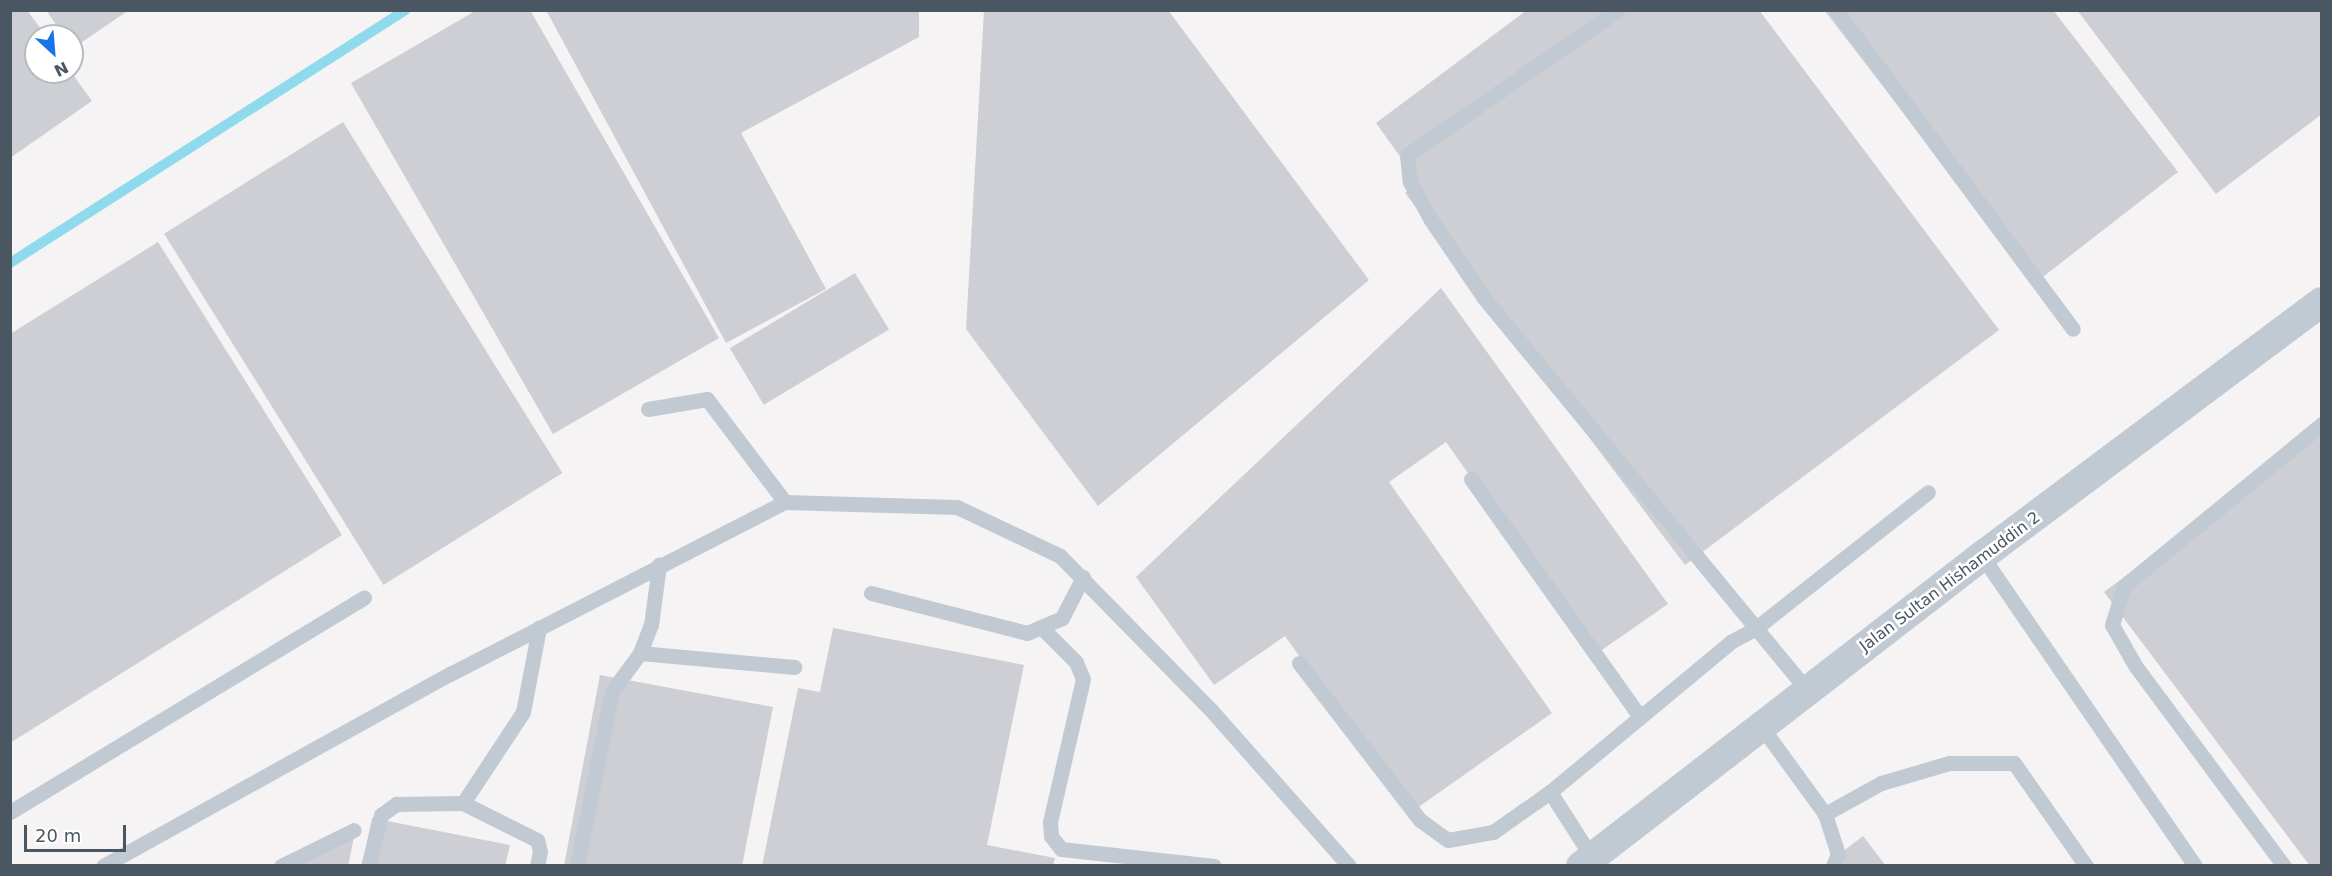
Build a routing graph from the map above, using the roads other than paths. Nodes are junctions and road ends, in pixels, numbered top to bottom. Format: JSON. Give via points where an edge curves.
{"nodes":[{"id":1,"x":1618,"y":10,"type":"edge"},
{"id":2,"x":1836,"y":10,"type":"edge"},
{"id":3,"x":2322,"y":303,"type":"edge"},
{"id":4,"x":2073,"y":329,"type":"dead end"},
{"id":5,"x":648,"y":410,"type":"dead end"},
{"id":6,"x":2322,"y":424,"type":"edge"},
{"id":7,"x":1471,"y":479,"type":"dead end"},
{"id":8,"x":1928,"y":492,"type":"dead end"},
{"id":9,"x":785,"y":502,"type":"junction"},
{"id":10,"x":1982,"y":556,"type":"junction"},
{"id":11,"x":659,"y":565,"type":"junction"},
{"id":12,"x":1083,"y":577,"type":"junction"},
{"id":13,"x":871,"y":593,"type":"dead end"},
{"id":14,"x":364,"y":598,"type":"dead end"},
{"id":15,"x":1041,"y":627,"type":"junction"},
{"id":16,"x":539,"y":628,"type":"junction"},
{"id":17,"x":1756,"y":628,"type":"junction"},
{"id":18,"x":640,"y":653,"type":"junction"},
{"id":19,"x":1299,"y":663,"type":"dead end"},
{"id":20,"x":794,"y":667,"type":"dead end"},
{"id":21,"x":1807,"y":690,"type":"junction"},
{"id":22,"x":1640,"y":717,"type":"junction"},
{"id":23,"x":1761,"y":726,"type":"junction"},
{"id":24,"x":1550,"y":792,"type":"junction"},
{"id":25,"x":463,"y":803,"type":"junction"},
{"id":26,"x":10,"y":812,"type":"edge"},
{"id":27,"x":1825,"y":814,"type":"junction"},
{"id":28,"x":354,"y":830,"type":"dead end"},
{"id":29,"x":1586,"y":861,"type":"edge"},
{"id":30,"x":103,"y":866,"type":"edge"},
{"id":31,"x":281,"y":866,"type":"edge"},
{"id":32,"x":368,"y":866,"type":"edge"},
{"id":33,"x":537,"y":866,"type":"edge"},
{"id":34,"x":577,"y":866,"type":"edge"},
{"id":35,"x":1214,"y":866,"type":"edge"},
{"id":36,"x":1349,"y":866,"type":"edge"},
{"id":37,"x":1833,"y":866,"type":"edge"},
{"id":38,"x":2086,"y":866,"type":"edge"},
{"id":39,"x":2195,"y":866,"type":"edge"},
{"id":40,"x":2284,"y":866,"type":"edge"}],
"edges":[{"from":1,"to":17,"type":"lane","via":[[1407,155],[1410,182],[1484,298]]},
{"from":2,"to":4,"type":"lane"},
{"from":3,"to":10,"type":"street","name":"Jalan Sultan Hishamuddin 2"},
{"from":5,"to":9,"type":"lane","via":[[707,399]]},
{"from":6,"to":40,"type":"lane","via":[[2124,586],[2112,625],[2136,667]]},
{"from":7,"to":22,"type":"lane"},
{"from":8,"to":17,"type":"lane"},
{"from":9,"to":11,"type":"lane"},
{"from":9,"to":12,"type":"lane","via":[[957,507],[1060,556]]},
{"from":10,"to":21,"type":"street","name":"Jalan Sultan Hishamuddin 2"},
{"from":10,"to":39,"type":"lane"},
{"from":11,"to":16,"type":"lane"},
{"from":11,"to":18,"type":"lane","via":[[651,625]]},
{"from":12,"to":15,"type":"lane","via":[[1062,618]]},
{"from":12,"to":36,"type":"lane","via":[[1211,710]]},
{"from":13,"to":15,"type":"lane","via":[[1026,633]]},
{"from":14,"to":26,"type":"lane"},
{"from":15,"to":35,"type":"lane","via":[[1076,662],[1083,679],[1050,822],[1061,849]]},
{"from":16,"to":25,"type":"lane","via":[[523,712]]},
{"from":16,"to":30,"type":"lane"},
{"from":17,"to":21,"type":"lane"},
{"from":17,"to":22,"type":"lane","via":[[1732,641]]},
{"from":18,"to":20,"type":"lane"},
{"from":18,"to":34,"type":"lane","via":[[612,691]]},
{"from":19,"to":24,"type":"lane","via":[[1420,820],[1448,840],[1493,832]]},
{"from":21,"to":23,"type":"street","name":"Jalan Sultan Hishamuddin 2"},
{"from":22,"to":24,"type":"lane"},
{"from":23,"to":27,"type":"lane"},
{"from":23,"to":29,"type":"street","name":"Jalan Sultan Hishamuddin 2"},
{"from":24,"to":29,"type":"lane"},
{"from":25,"to":32,"type":"lane","via":[[396,804],[381,815]]},
{"from":25,"to":33,"type":"lane","via":[[537,840]]},
{"from":27,"to":37,"type":"lane","via":[[1838,854]]},
{"from":27,"to":38,"type":"lane","via":[[1881,783],[1948,763],[2014,763]]},
{"from":28,"to":31,"type":"lane"}]}
